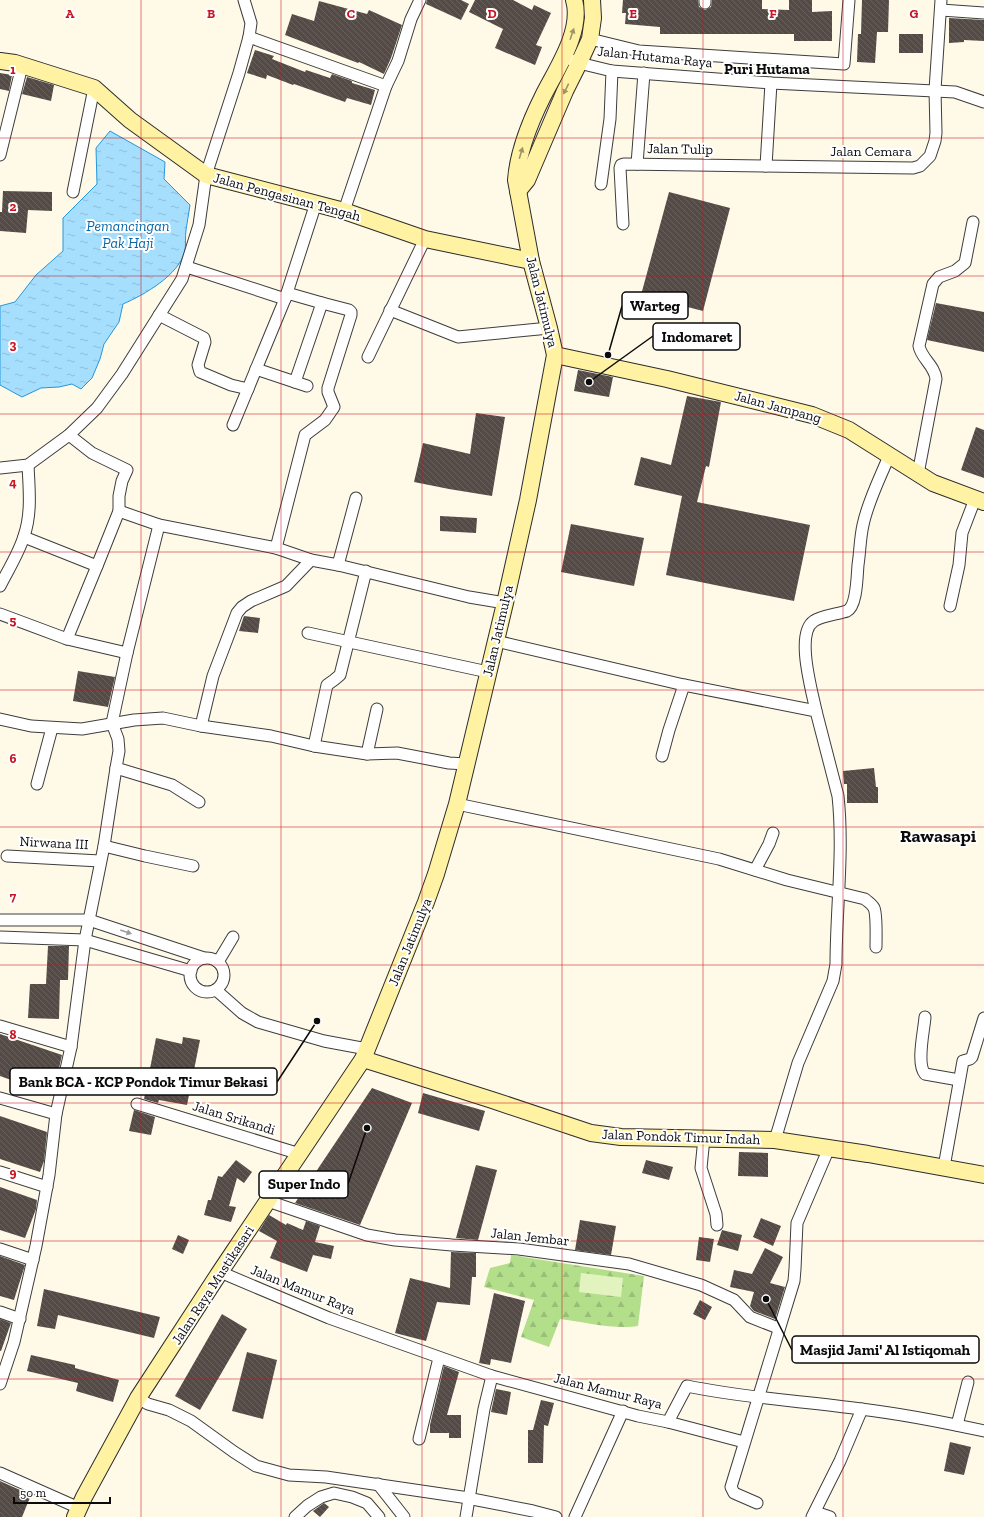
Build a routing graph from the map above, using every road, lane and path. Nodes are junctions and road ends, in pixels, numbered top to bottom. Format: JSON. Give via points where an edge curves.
{"nodes":[{"id":1,"x":244,"y":0,"type":"edge"},
{"id":2,"x":420,"y":0,"type":"edge"},
{"id":3,"x":574,"y":0,"type":"edge"},
{"id":4,"x":592,"y":0,"type":"edge"},
{"id":5,"x":849,"y":0,"type":"edge"},
{"id":6,"x":941,"y":5,"type":"edge"},
{"id":7,"x":984,"y":13,"type":"edge"},
{"id":8,"x":249,"y":37,"type":"junction"},
{"id":9,"x":590,"y":39,"type":"junction"},
{"id":10,"x":564,"y":57,"type":"junction"},
{"id":11,"x":0,"y":61,"type":"edge"},
{"id":12,"x":579,"y":63,"type":"junction"},
{"id":13,"x":22,"y":66,"type":"junction"},
{"id":14,"x":612,"y":71,"type":"junction"},
{"id":15,"x":644,"y":73,"type":"junction"},
{"id":16,"x":771,"y":84,"type":"junction"},
{"id":17,"x":386,"y":86,"type":"junction"},
{"id":18,"x":94,"y":88,"type":"junction"},
{"id":19,"x":935,"y":90,"type":"junction"},
{"id":20,"x":984,"y":102,"type":"edge"},
{"id":21,"x":0,"y":155,"type":"edge"},
{"id":22,"x":637,"y":164,"type":"junction"},
{"id":23,"x":766,"y":166,"type":"junction"},
{"id":24,"x":206,"y":175,"type":"junction"},
{"id":25,"x":601,"y":184,"type":"dead end"},
{"id":26,"x":518,"y":191,"type":"junction"},
{"id":27,"x":73,"y":192,"type":"dead end"},
{"id":28,"x":316,"y":203,"type":"junction"},
{"id":29,"x":344,"y":211,"type":"junction"},
{"id":30,"x":973,"y":222,"type":"dead end"},
{"id":31,"x":623,"y":224,"type":"dead end"},
{"id":32,"x":425,"y":239,"type":"junction"},
{"id":33,"x":531,"y":261,"type":"junction"},
{"id":34,"x":187,"y":267,"type":"junction"},
{"id":35,"x":286,"y":296,"type":"junction"},
{"id":36,"x":322,"y":303,"type":"junction"},
{"id":37,"x":390,"y":310,"type":"junction"},
{"id":38,"x":159,"y":315,"type":"junction"},
{"id":39,"x":549,"y":328,"type":"junction"},
{"id":40,"x":555,"y":354,"type":"junction"},
{"id":41,"x":368,"y":357,"type":"dead end"},
{"id":42,"x":256,"y":369,"type":"junction"},
{"id":43,"x":295,"y":382,"type":"junction"},
{"id":44,"x":307,"y":386,"type":"dead end"},
{"id":45,"x":248,"y":389,"type":"junction"},
{"id":46,"x":233,"y":425,"type":"dead end"},
{"id":47,"x":68,"y":435,"type":"junction"},
{"id":48,"x":889,"y":456,"type":"junction"},
{"id":49,"x":28,"y":465,"type":"junction"},
{"id":50,"x":0,"y":468,"type":"edge"},
{"id":51,"x":918,"y":474,"type":"junction"},
{"id":52,"x":356,"y":498,"type":"dead end"},
{"id":53,"x":980,"y":500,"type":"edge"},
{"id":54,"x":119,"y":511,"type":"junction"},
{"id":55,"x":159,"y":525,"type":"junction"},
{"id":56,"x":24,"y":537,"type":"junction"},
{"id":57,"x":276,"y":548,"type":"junction"},
{"id":58,"x":311,"y":560,"type":"junction"},
{"id":59,"x":338,"y":565,"type":"junction"},
{"id":60,"x":97,"y":566,"type":"junction"},
{"id":61,"x":366,"y":571,"type":"junction"},
{"id":62,"x":2,"y":579,"type":"edge"},
{"id":63,"x":505,"y":603,"type":"junction"},
{"id":64,"x":950,"y":606,"type":"dead end"},
{"id":65,"x":0,"y":614,"type":"edge"},
{"id":66,"x":308,"y":633,"type":"dead end"},
{"id":67,"x":67,"y":639,"type":"junction"},
{"id":68,"x":496,"y":641,"type":"junction"},
{"id":69,"x":348,"y":642,"type":"junction"},
{"id":70,"x":127,"y":653,"type":"junction"},
{"id":71,"x":488,"y":672,"type":"junction"},
{"id":72,"x":684,"y":685,"type":"junction"},
{"id":73,"x":377,"y":709,"type":"dead end"},
{"id":74,"x":816,"y":711,"type":"junction"},
{"id":75,"x":0,"y":719,"type":"edge"},
{"id":76,"x":112,"y":723,"type":"junction"},
{"id":77,"x":201,"y":726,"type":"junction"},
{"id":78,"x":52,"y":728,"type":"junction"},
{"id":79,"x":314,"y":746,"type":"junction"},
{"id":80,"x":367,"y":754,"type":"junction"},
{"id":81,"x":662,"y":756,"type":"dead end"},
{"id":82,"x":466,"y":764,"type":"junction"},
{"id":83,"x":116,"y":768,"type":"junction"},
{"id":84,"x":37,"y":784,"type":"dead end"},
{"id":85,"x":199,"y":802,"type":"dead end"},
{"id":86,"x":457,"y":804,"type":"junction"},
{"id":87,"x":773,"y":833,"type":"dead end"},
{"id":88,"x":104,"y":846,"type":"junction"},
{"id":89,"x":7,"y":856,"type":"dead end"},
{"id":90,"x":100,"y":861,"type":"junction"},
{"id":91,"x":193,"y":866,"type":"dead end"},
{"id":92,"x":755,"y":870,"type":"junction"},
{"id":93,"x":838,"y":892,"type":"junction"},
{"id":94,"x":0,"y":920,"type":"edge"},
{"id":95,"x":89,"y":920,"type":"junction"},
{"id":96,"x":0,"y":937,"type":"edge"},
{"id":97,"x":233,"y":937,"type":"dead end"},
{"id":98,"x":85,"y":940,"type":"junction"},
{"id":99,"x":876,"y":947,"type":"dead end"},
{"id":100,"x":204,"y":958,"type":"junction"},
{"id":101,"x":218,"y":962,"type":"junction"},
{"id":102,"x":191,"y":971,"type":"junction"},
{"id":103,"x":216,"y":990,"type":"junction"},
{"id":104,"x":925,"y":1018,"type":"dead end"},
{"id":105,"x":984,"y":1018,"type":"edge"},
{"id":106,"x":0,"y":1026,"type":"edge"},
{"id":107,"x":71,"y":1047,"type":"junction"},
{"id":108,"x":365,"y":1054,"type":"junction"},
{"id":109,"x":959,"y":1080,"type":"junction"},
{"id":110,"x":0,"y":1098,"type":"edge"},
{"id":111,"x":138,"y":1104,"type":"dead end"},
{"id":112,"x":56,"y":1114,"type":"junction"},
{"id":113,"x":704,"y":1138,"type":"junction"},
{"id":114,"x":775,"y":1140,"type":"junction"},
{"id":115,"x":829,"y":1148,"type":"junction"},
{"id":116,"x":300,"y":1154,"type":"junction"},
{"id":117,"x":944,"y":1167,"type":"junction"},
{"id":118,"x":0,"y":1172,"type":"edge"},
{"id":119,"x":984,"y":1176,"type":"edge"},
{"id":120,"x":47,"y":1187,"type":"junction"},
{"id":121,"x":268,"y":1201,"type":"junction"},
{"id":122,"x":716,"y":1225,"type":"dead end"},
{"id":123,"x":0,"y":1249,"type":"edge"},
{"id":124,"x":33,"y":1260,"type":"junction"},
{"id":125,"x":220,"y":1272,"type":"junction"},
{"id":126,"x":0,"y":1312,"type":"edge"},
{"id":127,"x":20,"y":1319,"type":"junction"},
{"id":128,"x":778,"y":1328,"type":"junction"},
{"id":129,"x":439,"y":1358,"type":"junction"},
{"id":130,"x":492,"y":1376,"type":"junction"},
{"id":131,"x":0,"y":1380,"type":"edge"},
{"id":132,"x":968,"y":1382,"type":"dead end"},
{"id":133,"x":138,"y":1398,"type":"junction"},
{"id":134,"x":758,"y":1398,"type":"junction"},
{"id":135,"x":862,"y":1409,"type":"junction"},
{"id":136,"x":623,"y":1411,"type":"junction"},
{"id":137,"x":668,"y":1422,"type":"junction"},
{"id":138,"x":957,"y":1425,"type":"junction"},
{"id":139,"x":984,"y":1431,"type":"edge"},
{"id":140,"x":419,"y":1439,"type":"dead end"},
{"id":141,"x":744,"y":1442,"type":"junction"},
{"id":142,"x":0,"y":1473,"type":"edge"},
{"id":143,"x":378,"y":1484,"type":"junction"},
{"id":144,"x":468,"y":1498,"type":"junction"},
{"id":145,"x":757,"y":1503,"type":"dead end"},
{"id":146,"x":77,"y":1513,"type":"edge"},
{"id":147,"x":813,"y":1514,"type":"edge"},
{"id":148,"x":295,"y":1517,"type":"edge"},
{"id":149,"x":379,"y":1517,"type":"edge"},
{"id":150,"x":404,"y":1517,"type":"edge"},
{"id":151,"x":466,"y":1517,"type":"edge"},
{"id":152,"x":556,"y":1517,"type":"edge"},
{"id":153,"x":575,"y":1517,"type":"edge"},
{"id":154,"x":830,"y":1517,"type":"edge"}],
"edges":[{"from":1,"to":8,"type":"street","via":[[251,23]]},
{"from":2,"to":17,"type":"street"},
{"from":10,"to":3,"type":"main road","name":"Jalan Jatimulya","one_way":true,"via":[[576,21]]},
{"from":4,"to":9,"type":"main road"},
{"from":5,"to":9,"type":"street","via":[[844,64],[639,51]]},
{"from":6,"to":7,"type":"street"},
{"from":6,"to":19,"type":"street","name":"Jalan Cemara"},
{"from":8,"to":17,"type":"street"},
{"from":8,"to":24,"type":"street"},
{"from":9,"to":12,"type":"main road"},
{"from":10,"to":12,"type":"street","name":"Jalan Hutama Raya"},
{"from":26,"to":10,"type":"main road","name":"Jalan Jatimulya","one_way":true,"via":[[517,167],[526,136],[542,98]]},
{"from":11,"to":13,"type":"main road","name":"Jalan Pengasinan Tengah"},
{"from":12,"to":14,"type":"street","name":"Jalan Hutama Raya"},
{"from":12,"to":26,"type":"main road","one_way":true,"via":[[564,91],[527,180]]},
{"from":13,"to":18,"type":"main road","name":"Jalan Pengasinan Tengah"},
{"from":13,"to":21,"type":"street"},
{"from":14,"to":15,"type":"street","name":"Jalan Hutama Raya"},
{"from":14,"to":25,"type":"street","via":[[610,119]]},
{"from":15,"to":16,"type":"street","name":"Jalan Hutama Raya"},
{"from":15,"to":22,"type":"street","name":"Jalan Tulip"},
{"from":16,"to":19,"type":"street","name":"Jalan Hutama Raya"},
{"from":16,"to":23,"type":"street"},
{"from":17,"to":29,"type":"street"},
{"from":18,"to":24,"type":"main road","name":"Jalan Pengasinan Tengah","via":[[130,120]]},
{"from":18,"to":27,"type":"street"},
{"from":19,"to":20,"type":"street","name":"Jalan Hutama Raya","via":[[955,92]]},
{"from":19,"to":23,"type":"street","name":"Jalan Cemara","via":[[935,141],[930,156],[920,166]]},
{"from":22,"to":23,"type":"street","name":"Jalan Tulip"},
{"from":22,"to":31,"type":"street","via":[[624,164],[620,167]]},
{"from":24,"to":28,"type":"main road","name":"Jalan Pengasinan Tengah"},
{"from":24,"to":34,"type":"street","via":[[199,225]]},
{"from":26,"to":33,"type":"main road","name":"Jalan Jatimulya"},
{"from":28,"to":29,"type":"main road","name":"Jalan Pengasinan Tengah"},
{"from":28,"to":35,"type":"street"},
{"from":29,"to":32,"type":"main road","name":"Jalan Pengasinan Tengah"},
{"from":30,"to":51,"type":"street","via":[[965,263],[935,281],[928,300],[919,346],[936,379]]},
{"from":32,"to":33,"type":"main road","name":"Jalan Pengasinan Tengah"},
{"from":32,"to":37,"type":"street"},
{"from":33,"to":39,"type":"main road","name":"Jalan Jatimulya"},
{"from":34,"to":35,"type":"street"},
{"from":34,"to":38,"type":"street"},
{"from":35,"to":36,"type":"street"},
{"from":35,"to":42,"type":"street"},
{"from":36,"to":43,"type":"street"},
{"from":36,"to":57,"type":"street","via":[[351,312],[328,388],[334,407],[325,420],[305,435]]},
{"from":37,"to":39,"type":"street","via":[[458,337]]},
{"from":37,"to":41,"type":"street"},
{"from":38,"to":45,"type":"street","via":[[204,338],[198,365],[200,372]]},
{"from":38,"to":47,"type":"street","via":[[97,408]]},
{"from":39,"to":40,"type":"main road","name":"Jalan Jatimulya"},
{"from":40,"to":48,"type":"main road","name":"Jalan Jampang","via":[[812,415],[849,430]]},
{"from":40,"to":63,"type":"main road","name":"Jalan Jatimulya","via":[[528,500]]},
{"from":42,"to":43,"type":"street"},
{"from":42,"to":45,"type":"street"},
{"from":43,"to":44,"type":"street"},
{"from":45,"to":46,"type":"street"},
{"from":47,"to":49,"type":"street"},
{"from":47,"to":54,"type":"street","via":[[92,453],[127,470],[119,496]]},
{"from":48,"to":51,"type":"main road","name":"Jalan Jampang"},
{"from":48,"to":74,"type":"street","via":[[863,522],[852,608],[815,620],[807,629],[806,660]]},
{"from":49,"to":50,"type":"street"},
{"from":49,"to":56,"type":"street","via":[[28,522]]},
{"from":51,"to":53,"type":"main road","name":"Jalan Jampang","via":[[933,483]]},
{"from":52,"to":59,"type":"street"},
{"from":53,"to":64,"type":"street","via":[[962,533],[959,565]]},
{"from":54,"to":55,"type":"street"},
{"from":54,"to":60,"type":"street"},
{"from":55,"to":57,"type":"street"},
{"from":55,"to":70,"type":"street"},
{"from":56,"to":60,"type":"street"},
{"from":56,"to":62,"type":"street"},
{"from":57,"to":58,"type":"street"},
{"from":58,"to":59,"type":"street"},
{"from":58,"to":77,"type":"street","via":[[286,586],[251,601],[237,613],[213,676]]},
{"from":59,"to":61,"type":"street"},
{"from":60,"to":67,"type":"street"},
{"from":61,"to":63,"type":"street","via":[[468,597]]},
{"from":61,"to":69,"type":"street"},
{"from":63,"to":68,"type":"main road","name":"Jalan Jatimulya"},
{"from":65,"to":67,"type":"street"},
{"from":66,"to":69,"type":"street"},
{"from":67,"to":70,"type":"street"},
{"from":68,"to":71,"type":"main road","name":"Jalan Jatimulya"},
{"from":68,"to":72,"type":"street"},
{"from":69,"to":71,"type":"street"},
{"from":69,"to":79,"type":"street","via":[[340,675],[327,685]]},
{"from":70,"to":76,"type":"street"},
{"from":71,"to":82,"type":"main road","name":"Jalan Jatimulya"},
{"from":72,"to":74,"type":"street"},
{"from":72,"to":81,"type":"street"},
{"from":73,"to":80,"type":"street"},
{"from":74,"to":93,"type":"street","via":[[838,796]]},
{"from":75,"to":78,"type":"street"},
{"from":76,"to":77,"type":"street","via":[[163,718]]},
{"from":76,"to":78,"type":"street","via":[[82,729]]},
{"from":76,"to":83,"type":"street","via":[[118,739]]},
{"from":77,"to":79,"type":"street","via":[[271,736]]},
{"from":78,"to":84,"type":"street"},
{"from":79,"to":80,"type":"street"},
{"from":80,"to":82,"type":"street","via":[[397,753]]},
{"from":82,"to":86,"type":"main road","name":"Jalan Jatimulya"},
{"from":83,"to":85,"type":"street","via":[[172,785]]},
{"from":83,"to":88,"type":"street"},
{"from":86,"to":92,"type":"street","via":[[719,859]]},
{"from":86,"to":108,"type":"main road","name":"Jalan Jatimulya","via":[[426,902]]},
{"from":87,"to":92,"type":"street"},
{"from":88,"to":90,"type":"street"},
{"from":88,"to":91,"type":"street"},
{"from":89,"to":90,"type":"street","name":"Nirwana III"},
{"from":90,"to":95,"type":"street"},
{"from":92,"to":93,"type":"street"},
{"from":93,"to":99,"type":"street","via":[[871,903],[874,909]]},
{"from":93,"to":114,"type":"street","via":[[835,973],[798,1063]]},
{"from":94,"to":95,"type":"street"},
{"from":95,"to":98,"type":"street"},
{"from":95,"to":100,"type":"street","one_way":true},
{"from":96,"to":98,"type":"street"},
{"from":97,"to":101,"type":"street"},
{"from":98,"to":102,"type":"street"},
{"from":98,"to":107,"type":"street"},
{"from":100,"to":101,"type":"street"},
{"from":100,"to":102,"type":"street","via":[[196,963]]},
{"from":101,"to":103,"type":"street","via":[[223,968],[224,977]]},
{"from":102,"to":103,"type":"street","via":[[192,984],[199,990]]},
{"from":103,"to":108,"type":"street","via":[[242,1013],[258,1022]]},
{"from":104,"to":109,"type":"street","via":[[920,1063],[922,1070],[925,1074]]},
{"from":105,"to":109,"type":"street","via":[[972,1057],[970,1060],[963,1060]]},
{"from":106,"to":107,"type":"street"},
{"from":107,"to":112,"type":"street"},
{"from":108,"to":113,"type":"main road","name":"Jalan Pondok Timur Indah","via":[[590,1133],[621,1138]]},
{"from":108,"to":116,"type":"main road","name":"Jalan Raya Mustikasari"},
{"from":109,"to":117,"type":"street"},
{"from":110,"to":112,"type":"street"},
{"from":111,"to":116,"type":"street","name":"Jalan Srikandi"},
{"from":112,"to":120,"type":"street"},
{"from":113,"to":114,"type":"main road","name":"Jalan Pondok Timur Indah"},
{"from":113,"to":122,"type":"street","via":[[701,1168],[716,1214]]},
{"from":114,"to":115,"type":"main road","name":"Jalan Pondok Timur Indah"},
{"from":115,"to":117,"type":"main road","name":"Jalan Pondok Timur Indah"},
{"from":115,"to":128,"type":"street","via":[[797,1223],[794,1281]]},
{"from":116,"to":121,"type":"main road","name":"Jalan Raya Mustikasari"},
{"from":117,"to":119,"type":"main road","name":"Jalan Pondok Timur Indah"},
{"from":118,"to":120,"type":"street"},
{"from":120,"to":124,"type":"street"},
{"from":121,"to":125,"type":"main road","name":"Jalan Raya Mustikasari"},
{"from":121,"to":128,"type":"street","name":"Jalan Jembar","via":[[367,1235],[395,1240],[519,1250],[629,1264],[701,1285],[734,1300],[750,1317]]},
{"from":123,"to":124,"type":"street"},
{"from":124,"to":127,"type":"street"},
{"from":125,"to":129,"type":"street","name":"Jalan Mamur Raya","via":[[329,1318]]},
{"from":125,"to":133,"type":"main road","name":"Jalan Raya Mustikasari"},
{"from":126,"to":127,"type":"street"},
{"from":127,"to":131,"type":"street"},
{"from":128,"to":134,"type":"street"},
{"from":129,"to":130,"type":"street","name":"Jalan Mamur Raya"},
{"from":129,"to":140,"type":"street"},
{"from":130,"to":136,"type":"street","name":"Jalan Mamur Raya"},
{"from":130,"to":144,"type":"street"},
{"from":132,"to":138,"type":"street"},
{"from":133,"to":143,"type":"street","via":[[191,1421],[256,1466],[289,1475]]},
{"from":133,"to":146,"type":"main road","name":"Jalan Raya Mustikasari"},
{"from":134,"to":135,"type":"street","name":"Jalan Mamur Raya"},
{"from":134,"to":137,"type":"street","name":"Jalan Mamur Raya","via":[[687,1386]]},
{"from":134,"to":141,"type":"street"},
{"from":135,"to":138,"type":"street","name":"Jalan Mamur Raya"},
{"from":135,"to":147,"type":"street","via":[[840,1461]]},
{"from":136,"to":137,"type":"street","name":"Jalan Mamur Raya"},
{"from":136,"to":153,"type":"street"},
{"from":137,"to":141,"type":"street"},
{"from":138,"to":139,"type":"street","name":"Jalan Mamur Raya"},
{"from":141,"to":145,"type":"street","via":[[731,1489],[734,1493]]},
{"from":142,"to":146,"type":"street"},
{"from":143,"to":144,"type":"street"},
{"from":143,"to":150,"type":"street"},
{"from":144,"to":151,"type":"street"},
{"from":144,"to":152,"type":"street"},
{"from":147,"to":154,"type":"street"},
{"from":148,"to":149,"type":"street","via":[[321,1497],[334,1493],[367,1503]]}]}
